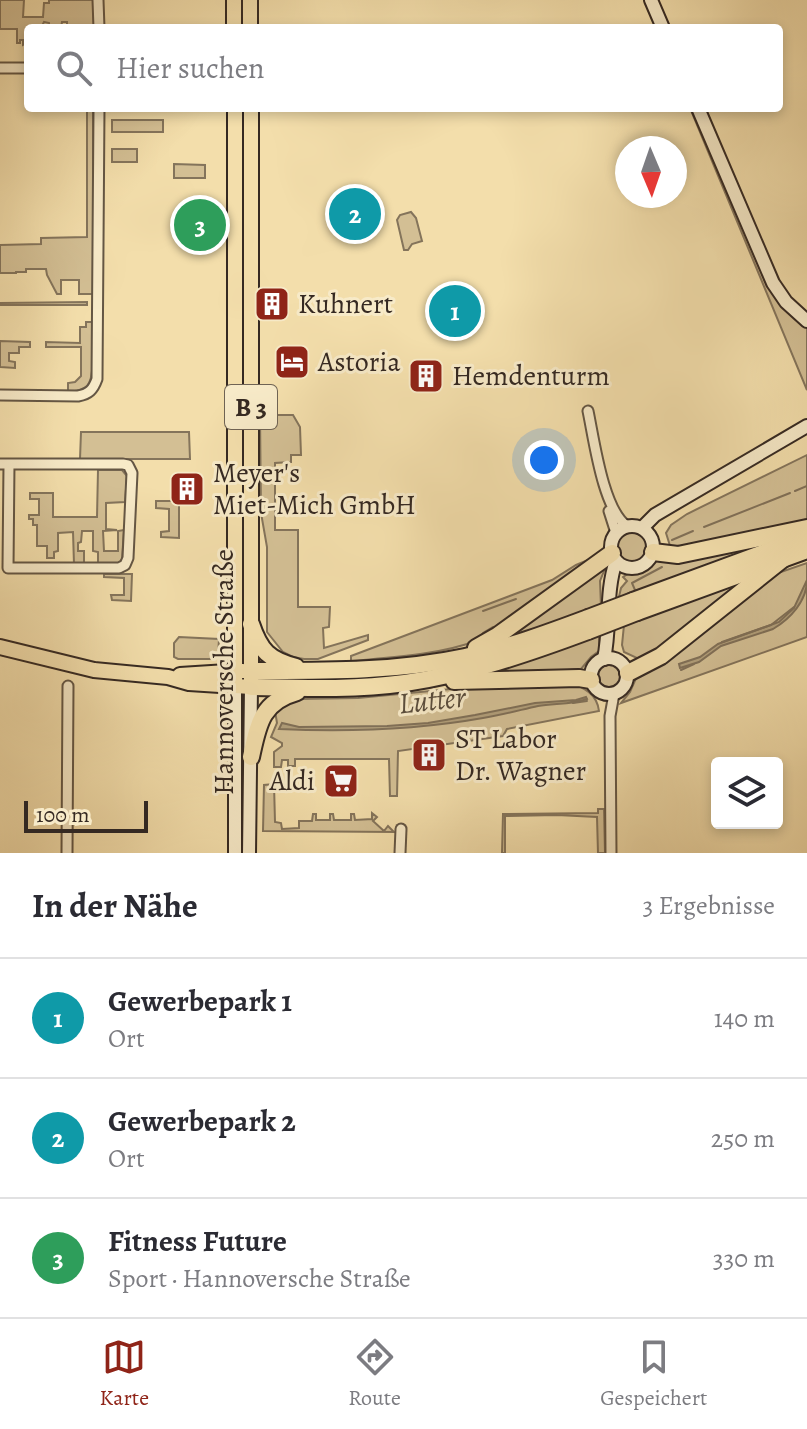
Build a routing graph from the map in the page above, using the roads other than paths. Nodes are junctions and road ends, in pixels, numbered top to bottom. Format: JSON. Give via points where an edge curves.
{"nodes":[{"id":1,"x":98,"y":0,"type":"edge"},
{"id":2,"x":234,"y":0,"type":"edge"},
{"id":3,"x":250,"y":0,"type":"edge"},
{"id":4,"x":651,"y":0,"type":"edge"},
{"id":5,"x":99,"y":24,"type":"edge"},
{"id":6,"x":234,"y":24,"type":"edge"},
{"id":7,"x":250,"y":24,"type":"edge"},
{"id":8,"x":661,"y":24,"type":"edge"},
{"id":9,"x":0,"y":68,"type":"edge"},
{"id":10,"x":24,"y":68,"type":"edge"},
{"id":11,"x":99,"y":112,"type":"edge"},
{"id":12,"x":235,"y":112,"type":"edge"},
{"id":13,"x":251,"y":112,"type":"edge"},
{"id":14,"x":700,"y":112,"type":"edge"},
{"id":15,"x":807,"y":321,"type":"edge"},
{"id":16,"x":0,"y":395,"type":"edge"},
{"id":17,"x":588,"y":411,"type":"dead end"},
{"id":18,"x":807,"y":426,"type":"edge"},
{"id":19,"x":4,"y":464,"type":"edge"},
{"id":20,"x":621,"y":530,"type":"junction"},
{"id":21,"x":646,"y":531,"type":"junction"},
{"id":22,"x":805,"y":539,"type":"edge"},
{"id":23,"x":653,"y":552,"type":"junction"},
{"id":24,"x":784,"y":558,"type":"junction"},
{"id":25,"x":618,"y":560,"type":"junction"},
{"id":26,"x":745,"y":572,"type":"junction"},
{"id":27,"x":635,"y":607,"type":"junction"},
{"id":28,"x":251,"y":624,"type":"junction"},
{"id":29,"x":588,"y":625,"type":"junction"},
{"id":30,"x":0,"y":647,"type":"edge"},
{"id":31,"x":609,"y":658,"type":"junction"},
{"id":32,"x":449,"y":660,"type":"junction"},
{"id":33,"x":628,"y":673,"type":"junction"},
{"id":34,"x":243,"y":679,"type":"junction"},
{"id":35,"x":314,"y":679,"type":"junction"},
{"id":36,"x":591,"y":680,"type":"junction"},
{"id":37,"x":408,"y":683,"type":"junction"},
{"id":38,"x":68,"y":686,"type":"dead end"},
{"id":39,"x":609,"y":694,"type":"junction"},
{"id":40,"x":251,"y":757,"type":"junction"},
{"id":41,"x":401,"y":829,"type":"dead end"},
{"id":42,"x":67,"y":853,"type":"edge"},
{"id":43,"x":235,"y":853,"type":"edge"},
{"id":44,"x":249,"y":853,"type":"edge"},
{"id":45,"x":400,"y":853,"type":"edge"},
{"id":46,"x":611,"y":853,"type":"edge"}],
"edges":[{"from":1,"to":5,"type":"street"},
{"from":2,"to":6,"type":"main road"},
{"from":3,"to":7,"type":"main road"},
{"from":4,"to":8,"type":"street"},
{"from":9,"to":10,"type":"street"},
{"from":11,"to":16,"type":"street","via":[[94,388],[78,396]]},
{"from":12,"to":34,"type":"main road","name":"Hannoversche Straße","number":"B 3"},
{"from":13,"to":28,"type":"main road","name":"Hannoversche Straße","number":"B 3"},
{"from":14,"to":15,"type":"street","via":[[773,283]]},
{"from":17,"to":20,"type":"street","via":[[605,488]]},
{"from":18,"to":21,"type":"street","via":[[664,509]]},
{"from":19,"to":19,"type":"street","via":[[8,568],[125,565],[132,473],[128,465]]},
{"from":20,"to":21,"type":"street"},
{"from":20,"to":25,"type":"street","via":[[611,543]]},
{"from":21,"to":23,"type":"street"},
{"from":22,"to":23,"type":"highway","via":[[678,555]]},
{"from":22,"to":24,"type":"highway"},
{"from":22,"to":26,"type":"highway"},
{"from":22,"to":27,"type":"highway"},
{"from":23,"to":25,"type":"street","via":[[646,564],[633,568]]},
{"from":24,"to":26,"type":"highway"},
{"from":24,"to":33,"type":"highway","via":[[661,656]]},
{"from":25,"to":31,"type":"street","via":[[609,583]]},
{"from":25,"to":32,"type":"highway"},
{"from":26,"to":27,"type":"highway"},
{"from":27,"to":29,"type":"highway","bridge":true},
{"from":28,"to":34,"type":"main road","name":"Hannoversche Straße","number":"B 3"},
{"from":28,"to":35,"type":"highway","via":[[267,654]]},
{"from":29,"to":32,"type":"highway"},
{"from":29,"to":37,"type":"highway","via":[[503,661]]},
{"from":30,"to":34,"type":"main road","via":[[94,670]]},
{"from":31,"to":33,"type":"street"},
{"from":31,"to":36,"type":"street","via":[[593,667]]},
{"from":32,"to":35,"type":"highway"},
{"from":33,"to":39,"type":"street","via":[[625,687]]},
{"from":34,"to":35,"type":"highway"},
{"from":34,"to":40,"type":"street","name":"Hannoversche Straße"},
{"from":34,"to":43,"type":"street","name":"Hannoversche Straße"},
{"from":35,"to":37,"type":"highway","via":[[368,687]]},
{"from":35,"to":40,"type":"highway","via":[[267,709]]},
{"from":36,"to":37,"type":"highway"},
{"from":36,"to":39,"type":"street"},
{"from":38,"to":42,"type":"street"},
{"from":39,"to":46,"type":"street"},
{"from":40,"to":44,"type":"street","name":"Hannoversche Straße"},
{"from":41,"to":45,"type":"street"}]}
